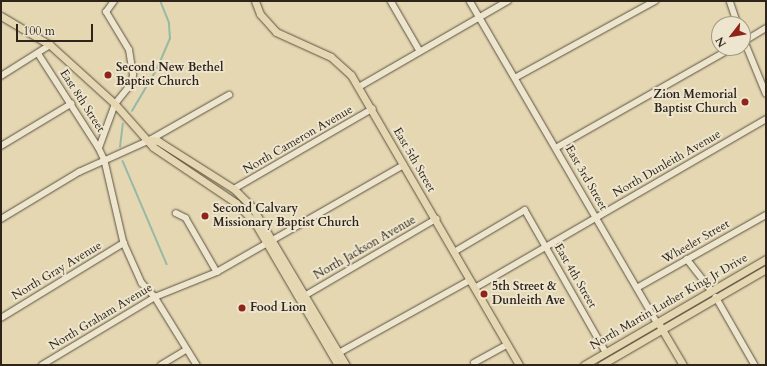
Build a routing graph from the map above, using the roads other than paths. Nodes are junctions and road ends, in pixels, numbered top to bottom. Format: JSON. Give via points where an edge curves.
{"nodes":[{"id":1,"x":114,"y":1,"type":"edge"},
{"id":2,"x":255,"y":1,"type":"edge"},
{"id":3,"x":391,"y":1,"type":"edge"},
{"id":4,"x":470,"y":1,"type":"edge"},
{"id":5,"x":508,"y":1,"type":"edge"},
{"id":6,"x":655,"y":1,"type":"edge"},
{"id":7,"x":730,"y":1,"type":"edge"},
{"id":8,"x":1,"y":16,"type":"edge"},
{"id":9,"x":735,"y":16,"type":"edge"},
{"id":10,"x":479,"y":17,"type":"junction"},
{"id":11,"x":766,"y":28,"type":"edge"},
{"id":12,"x":751,"y":36,"type":"edge"},
{"id":13,"x":50,"y":45,"type":"junction"},
{"id":14,"x":420,"y":51,"type":"junction"},
{"id":15,"x":38,"y":53,"type":"junction"},
{"id":16,"x":718,"y":56,"type":"edge"},
{"id":17,"x":750,"y":56,"type":"edge"},
{"id":18,"x":1,"y":76,"type":"edge"},
{"id":19,"x":515,"y":78,"type":"junction"},
{"id":20,"x":359,"y":87,"type":"junction"},
{"id":21,"x":766,"y":93,"type":"edge"},
{"id":22,"x":229,"y":95,"type":"dead end"},
{"id":23,"x":71,"y":104,"type":"junction"},
{"id":24,"x":115,"y":104,"type":"junction"},
{"id":25,"x":372,"y":109,"type":"junction"},
{"id":26,"x":766,"y":119,"type":"edge"},
{"id":27,"x":150,"y":140,"type":"junction"},
{"id":28,"x":4,"y":141,"type":"edge"},
{"id":29,"x":1,"y":146,"type":"edge"},
{"id":30,"x":99,"y":148,"type":"junction"},
{"id":31,"x":556,"y":148,"type":"junction"},
{"id":32,"x":105,"y":161,"type":"junction"},
{"id":33,"x":404,"y":165,"type":"junction"},
{"id":34,"x":194,"y":176,"type":"junction"},
{"id":35,"x":234,"y":189,"type":"junction"},
{"id":36,"x":176,"y":212,"type":"dead end"},
{"id":37,"x":766,"y":214,"type":"edge"},
{"id":38,"x":596,"y":218,"type":"junction"},
{"id":39,"x":1,"y":219,"type":"edge"},
{"id":40,"x":436,"y":220,"type":"junction"},
{"id":41,"x":270,"y":240,"type":"junction"},
{"id":42,"x":124,"y":244,"type":"junction"},
{"id":43,"x":545,"y":247,"type":"junction"},
{"id":44,"x":454,"y":252,"type":"junction"},
{"id":45,"x":687,"y":259,"type":"junction"},
{"id":46,"x":766,"y":259,"type":"edge"},
{"id":47,"x":766,"y":269,"type":"edge"},
{"id":48,"x":217,"y":272,"type":"junction"},
{"id":49,"x":470,"y":280,"type":"junction"},
{"id":50,"x":475,"y":288,"type":"junction"},
{"id":51,"x":638,"y":288,"type":"junction"},
{"id":52,"x":711,"y":290,"type":"junction"},
{"id":53,"x":306,"y":295,"type":"junction"},
{"id":54,"x":155,"y":297,"type":"junction"},
{"id":55,"x":716,"y":297,"type":"junction"},
{"id":56,"x":1,"y":318,"type":"edge"},
{"id":57,"x":657,"y":322,"type":"junction"},
{"id":58,"x":662,"y":329,"type":"junction"},
{"id":59,"x":507,"y":345,"type":"junction"},
{"id":60,"x":186,"y":350,"type":"junction"},
{"id":61,"x":606,"y":352,"type":"junction"},
{"id":62,"x":339,"y":353,"type":"junction"},
{"id":63,"x":614,"y":362,"type":"edge"},
{"id":64,"x":474,"y":363,"type":"dead end"},
{"id":65,"x":42,"y":365,"type":"edge"},
{"id":66,"x":161,"y":365,"type":"edge"},
{"id":67,"x":196,"y":365,"type":"edge"},
{"id":68,"x":338,"y":365,"type":"edge"},
{"id":69,"x":346,"y":365,"type":"edge"},
{"id":70,"x":519,"y":365,"type":"edge"},
{"id":71,"x":584,"y":365,"type":"edge"},
{"id":72,"x":601,"y":365,"type":"edge"},
{"id":73,"x":683,"y":365,"type":"edge"},
{"id":74,"x":755,"y":365,"type":"edge"}],
"edges":[{"from":1,"to":24,"type":"street","via":[[106,12],[129,50],[133,68],[131,84]]},
{"from":2,"to":20,"type":"main road","name":"East 5th Street","via":[[260,14],[276,32],[338,62]]},
{"from":3,"to":14,"type":"street"},
{"from":4,"to":10,"type":"street","name":"East 3rd Street"},
{"from":5,"to":10,"type":"street"},
{"from":6,"to":19,"type":"street"},
{"from":7,"to":9,"type":"street"},
{"from":8,"to":13,"type":"main road"},
{"from":10,"to":14,"type":"street"},
{"from":10,"to":19,"type":"street","name":"East 3rd Street"},
{"from":11,"to":12,"type":"street"},
{"from":13,"to":15,"type":"street"},
{"from":13,"to":24,"type":"main road"},
{"from":14,"to":20,"type":"street"},
{"from":15,"to":18,"type":"street"},
{"from":15,"to":23,"type":"street","name":"East 8th Street"},
{"from":16,"to":31,"type":"street"},
{"from":17,"to":21,"type":"street"},
{"from":19,"to":31,"type":"street","name":"East 3rd Street"},
{"from":20,"to":25,"type":"main road","name":"East 5th Street"},
{"from":22,"to":27,"type":"street"},
{"from":23,"to":28,"type":"street"},
{"from":23,"to":30,"type":"street","name":"East 8th Street"},
{"from":24,"to":27,"type":"main road"},
{"from":24,"to":30,"type":"street"},
{"from":25,"to":33,"type":"main road","name":"East 5th Street"},
{"from":25,"to":35,"type":"street","name":"North Cameron Avenue"},
{"from":26,"to":38,"type":"street","name":"North Dunleith Avenue"},
{"from":27,"to":32,"type":"street"},
{"from":27,"to":34,"type":"main road","via":[[153,147]]},
{"from":27,"to":35,"type":"main road","via":[[158,141]]},
{"from":28,"to":29,"type":"street"},
{"from":30,"to":32,"type":"street","name":"East 8th Street"},
{"from":31,"to":38,"type":"street","name":"East 3rd Street"},
{"from":32,"to":39,"type":"street","via":[[80,172]]},
{"from":32,"to":42,"type":"street","name":"East 8th Street"},
{"from":33,"to":40,"type":"main road","name":"East 5th Street"},
{"from":33,"to":41,"type":"street","name":"North Graham Avenue"},
{"from":34,"to":35,"type":"main road","via":[[199,173],[225,189]]},
{"from":34,"to":41,"type":"main road","via":[[236,203]]},
{"from":35,"to":41,"type":"main road","via":[[252,207]]},
{"from":36,"to":48,"type":"street","via":[[186,218]]},
{"from":37,"to":45,"type":"street","name":"Wheeler Street"},
{"from":38,"to":43,"type":"street","name":"North Dunleith Avenue"},
{"from":38,"to":51,"type":"street","name":"East 3rd Street"},
{"from":40,"to":44,"type":"main road","name":"East 5th Street"},
{"from":40,"to":53,"type":"street","name":"North Jackson Avenue"},
{"from":41,"to":48,"type":"street","name":"North Graham Avenue"},
{"from":41,"to":53,"type":"main road"},
{"from":41,"to":68,"type":"main road"},
{"from":42,"to":54,"type":"street","name":"East 8th Street","via":[[142,283]]},
{"from":42,"to":56,"type":"street","name":"North Gray Avenue"},
{"from":43,"to":44,"type":"street","name":"East 4th Street","via":[[524,210]]},
{"from":43,"to":50,"type":"street","name":"North Dunleith Avenue"},
{"from":43,"to":61,"type":"street","name":"East 4th Street"},
{"from":44,"to":49,"type":"main road","name":"East 5th Street"},
{"from":45,"to":51,"type":"street","name":"Wheeler Street"},
{"from":45,"to":52,"type":"street"},
{"from":46,"to":52,"type":"main road","name":"North Martin Luther King Jr Drive"},
{"from":47,"to":55,"type":"main road","name":"North Martin Luther King Jr Drive"},
{"from":48,"to":54,"type":"street","name":"North Graham Avenue"},
{"from":49,"to":50,"type":"main road","name":"East 5th Street"},
{"from":49,"to":62,"type":"street"},
{"from":50,"to":59,"type":"main road","name":"East 5th Street"},
{"from":51,"to":57,"type":"street","name":"East 3rd Street"},
{"from":52,"to":57,"type":"main road","name":"North Martin Luther King Jr Drive"},
{"from":53,"to":62,"type":"main road"},
{"from":54,"to":60,"type":"street","name":"East 8th Street"},
{"from":54,"to":65,"type":"street","name":"North Graham Avenue"},
{"from":55,"to":58,"type":"main road","name":"North Martin Luther King Jr Drive"},
{"from":55,"to":74,"type":"street"},
{"from":57,"to":58,"type":"main road","name":"East 3rd Street"},
{"from":57,"to":61,"type":"main road","name":"North Martin Luther King Jr Drive"},
{"from":58,"to":63,"type":"main road","name":"North Martin Luther King Jr Drive"},
{"from":58,"to":73,"type":"main road","name":"East 3rd Street"},
{"from":59,"to":64,"type":"street"},
{"from":59,"to":70,"type":"main road","name":"East 5th Street"},
{"from":60,"to":66,"type":"street"},
{"from":60,"to":67,"type":"street","name":"East 8th Street"},
{"from":61,"to":71,"type":"main road","name":"North Martin Luther King Jr Drive"},
{"from":62,"to":69,"type":"main road"},
{"from":63,"to":72,"type":"main road","name":"North Martin Luther King Jr Drive"}]}
